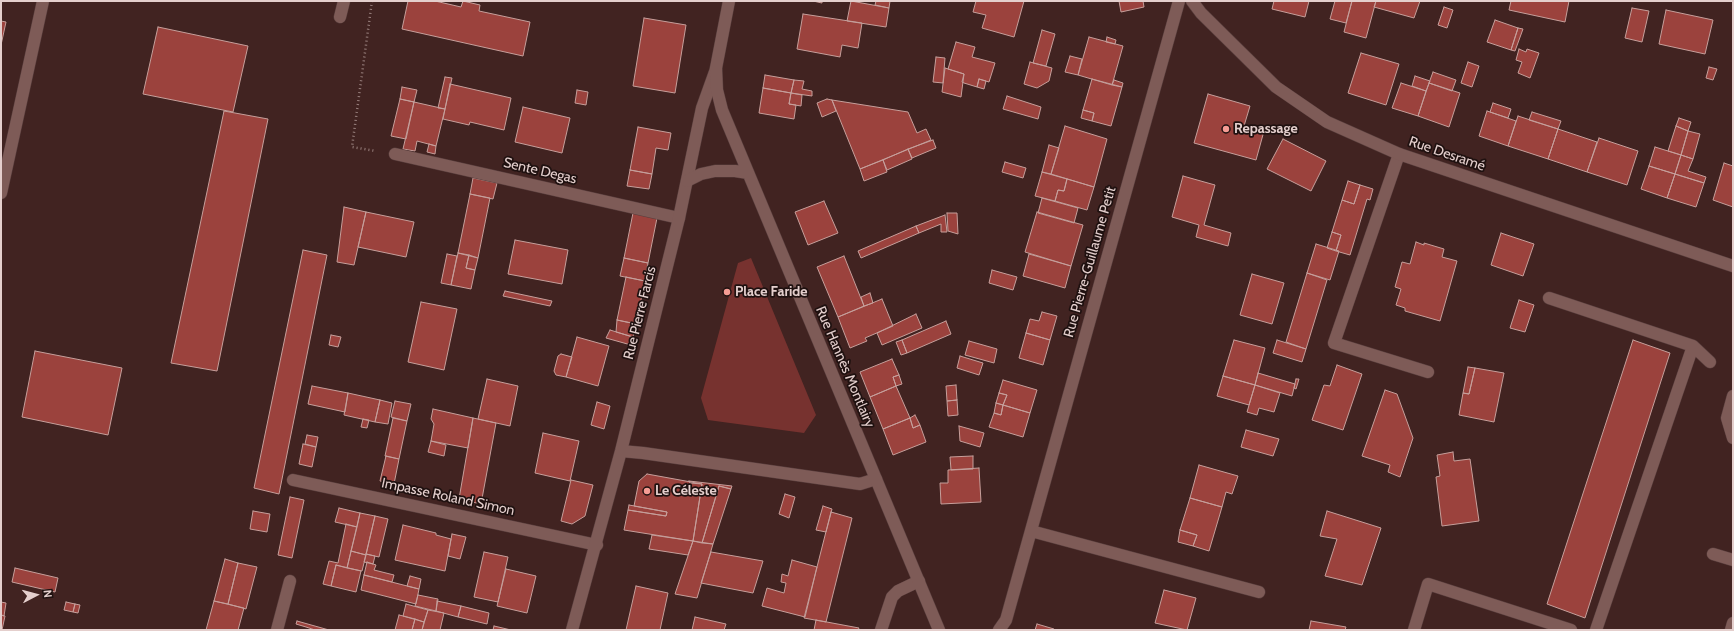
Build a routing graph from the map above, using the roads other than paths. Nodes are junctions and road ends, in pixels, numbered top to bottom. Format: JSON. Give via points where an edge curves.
{"nodes":[{"id":1,"x":43,"y":1,"type":"edge"},
{"id":2,"x":344,"y":1,"type":"edge"},
{"id":3,"x":729,"y":1,"type":"edge"},
{"id":4,"x":1179,"y":1,"type":"edge"},
{"id":5,"x":1192,"y":1,"type":"edge"},
{"id":6,"x":340,"y":17,"type":"dead end"},
{"id":7,"x":716,"y":68,"type":"junction"},
{"id":8,"x":395,"y":154,"type":"road end"},
{"id":9,"x":1399,"y":154,"type":"junction"},
{"id":10,"x":5,"y":155,"type":"edge"},
{"id":11,"x":748,"y":173,"type":"junction"},
{"id":12,"x":687,"y":181,"type":"junction"},
{"id":13,"x":1,"y":192,"type":"edge"},
{"id":14,"x":679,"y":218,"type":"junction"},
{"id":15,"x":1733,"y":266,"type":"edge"},
{"id":16,"x":1550,"y":298,"type":"dead end"},
{"id":17,"x":1693,"y":346,"type":"junction"},
{"id":18,"x":1710,"y":362,"type":"dead end"},
{"id":19,"x":1428,"y":372,"type":"dead end"},
{"id":20,"x":1733,"y":396,"type":"edge"},
{"id":21,"x":1733,"y":438,"type":"edge"},
{"id":22,"x":621,"y":451,"type":"junction"},
{"id":23,"x":876,"y":479,"type":"junction"},
{"id":24,"x":293,"y":480,"type":"dead end"},
{"id":25,"x":1031,"y":531,"type":"junction"},
{"id":26,"x":597,"y":545,"type":"junction"},
{"id":27,"x":1713,"y":554,"type":"dead end"},
{"id":28,"x":1733,"y":560,"type":"edge"},
{"id":29,"x":290,"y":581,"type":"dead end"},
{"id":30,"x":919,"y":581,"type":"junction"},
{"id":31,"x":1258,"y":592,"type":"dead end"},
{"id":32,"x":1733,"y":624,"type":"edge"},
{"id":33,"x":277,"y":630,"type":"edge"},
{"id":34,"x":572,"y":630,"type":"edge"},
{"id":35,"x":881,"y":630,"type":"edge"},
{"id":36,"x":939,"y":630,"type":"edge"},
{"id":37,"x":999,"y":630,"type":"edge"},
{"id":38,"x":1414,"y":630,"type":"edge"},
{"id":39,"x":1571,"y":630,"type":"edge"},
{"id":40,"x":1596,"y":630,"type":"edge"},
{"id":41,"x":1731,"y":630,"type":"edge"}],
"edges":[{"from":1,"to":10,"type":"street"},
{"from":2,"to":6,"type":"street"},
{"from":3,"to":7,"type":"street","name":"Rue Pierre Farcis"},
{"from":4,"to":25,"type":"street","name":"Rue Pierre-Guillaume Petit"},
{"from":5,"to":9,"type":"street","name":"Rue Desramé","via":[[1276,87],[1328,122]]},
{"from":7,"to":11,"type":"street","name":"Rue Hannès Montlairy","via":[[717,90],[722,110]]},
{"from":7,"to":12,"type":"street","name":"Rue Pierre Farcis","via":[[702,108]]},
{"from":8,"to":14,"type":"street","name":"Sente Degas"},
{"from":9,"to":15,"type":"street","name":"Rue Desramé"},
{"from":9,"to":19,"type":"street","via":[[1334,343]]},
{"from":10,"to":13,"type":"street"},
{"from":11,"to":12,"type":"street","via":[[715,171]]},
{"from":11,"to":23,"type":"street","name":"Rue Hannès Montlairy"},
{"from":12,"to":14,"type":"street","name":"Rue Pierre Farcis"},
{"from":14,"to":22,"type":"street","name":"Rue Pierre Farcis"},
{"from":16,"to":17,"type":"street"},
{"from":17,"to":18,"type":"street"},
{"from":17,"to":40,"type":"street"},
{"from":20,"to":21,"type":"street","via":[[1727,418]]},
{"from":22,"to":23,"type":"street","via":[[860,484]]},
{"from":22,"to":26,"type":"street","name":"Rue Pierre Farcis"},
{"from":23,"to":30,"type":"street","name":"Rue Hannès Montlairy"},
{"from":24,"to":26,"type":"street","name":"Impasse Roland Simon"},
{"from":25,"to":31,"type":"street"},
{"from":25,"to":37,"type":"street","name":"Rue Pierre-Guillaume Petit","via":[[1006,620]]},
{"from":26,"to":34,"type":"street","name":"Rue Pierre Farcis"},
{"from":27,"to":28,"type":"street"},
{"from":29,"to":33,"type":"street"},
{"from":30,"to":35,"type":"street","via":[[898,591],[892,597]]},
{"from":30,"to":36,"type":"street","name":"Rue Hannès Montlairy"},
{"from":32,"to":41,"type":"street"},
{"from":38,"to":39,"type":"street","via":[[1428,584]]}]}
